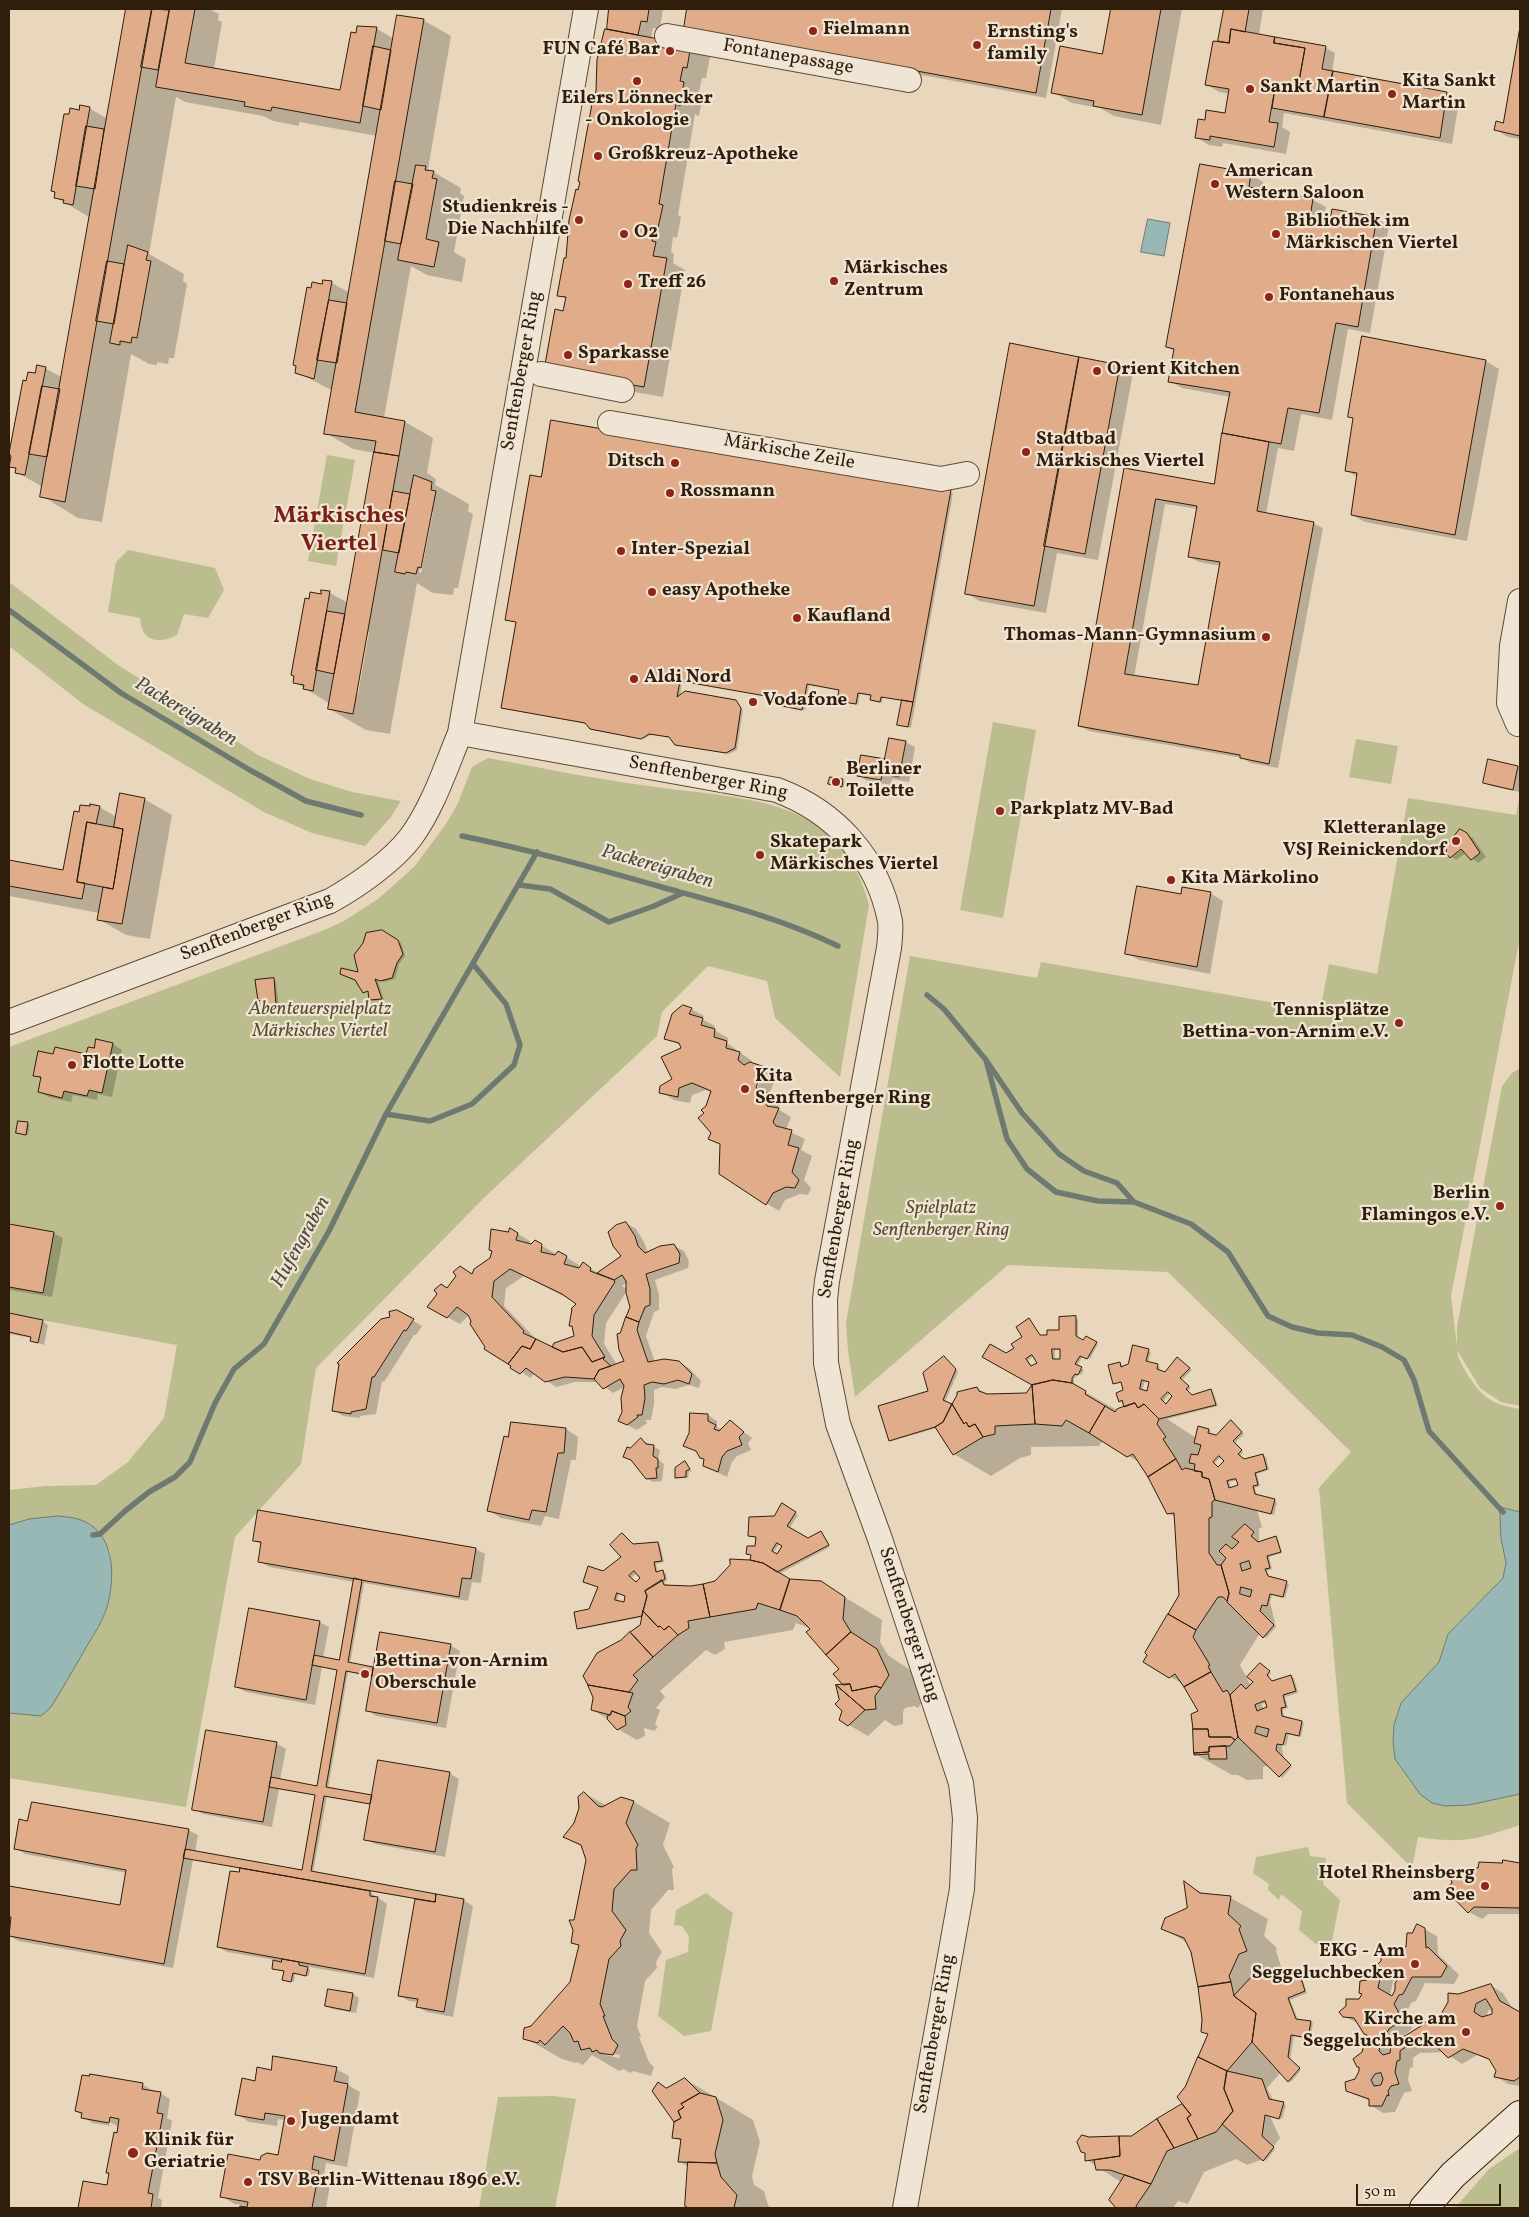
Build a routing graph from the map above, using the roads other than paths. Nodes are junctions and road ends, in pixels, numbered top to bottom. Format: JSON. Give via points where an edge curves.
{"nodes":[{"id":1,"x":586,"y":9,"type":"edge"},
{"id":2,"x":667,"y":36,"type":"dead end"},
{"id":3,"x":909,"y":80,"type":"dead end"},
{"id":4,"x":541,"y":374,"type":"dead end"},
{"id":5,"x":622,"y":390,"type":"dead end"},
{"id":6,"x":610,"y":423,"type":"dead end"},
{"id":7,"x":967,"y":474,"type":"dead end"},
{"id":8,"x":1520,"y":601,"type":"edge"},
{"id":9,"x":1518,"y":724,"type":"dead end"},
{"id":10,"x":460,"y":733,"type":"junction"},
{"id":11,"x":9,"y":1022,"type":"edge"},
{"id":12,"x":1520,"y":2115,"type":"edge"},
{"id":13,"x":905,"y":2208,"type":"edge"},
{"id":14,"x":1424,"y":2208,"type":"edge"}],
"edges":[{"from":1,"to":10,"type":"street","name":"Senftenberger Ring"},
{"from":2,"to":3,"type":"street","name":"Fontanepassage"},
{"from":4,"to":5,"type":"street"},
{"from":6,"to":7,"type":"street","name":"Märkische Zeile","via":[[942,480]]},
{"from":8,"to":9,"type":"street","via":[[1511,654],[1509,703]]},
{"from":10,"to":11,"type":"street","name":"Senftenberger Ring","via":[[435,792],[411,837],[343,894],[317,908]]},
{"from":10,"to":13,"type":"street","name":"Senftenberger Ring","via":[[777,790],[808,804],[836,824],[862,852],[880,886],[890,923],[889,948],[827,1281],[826,1363],[838,1424],[961,1783],[965,1818],[962,1889]]},
{"from":12,"to":14,"type":"street","via":[[1453,2175]]}]}
